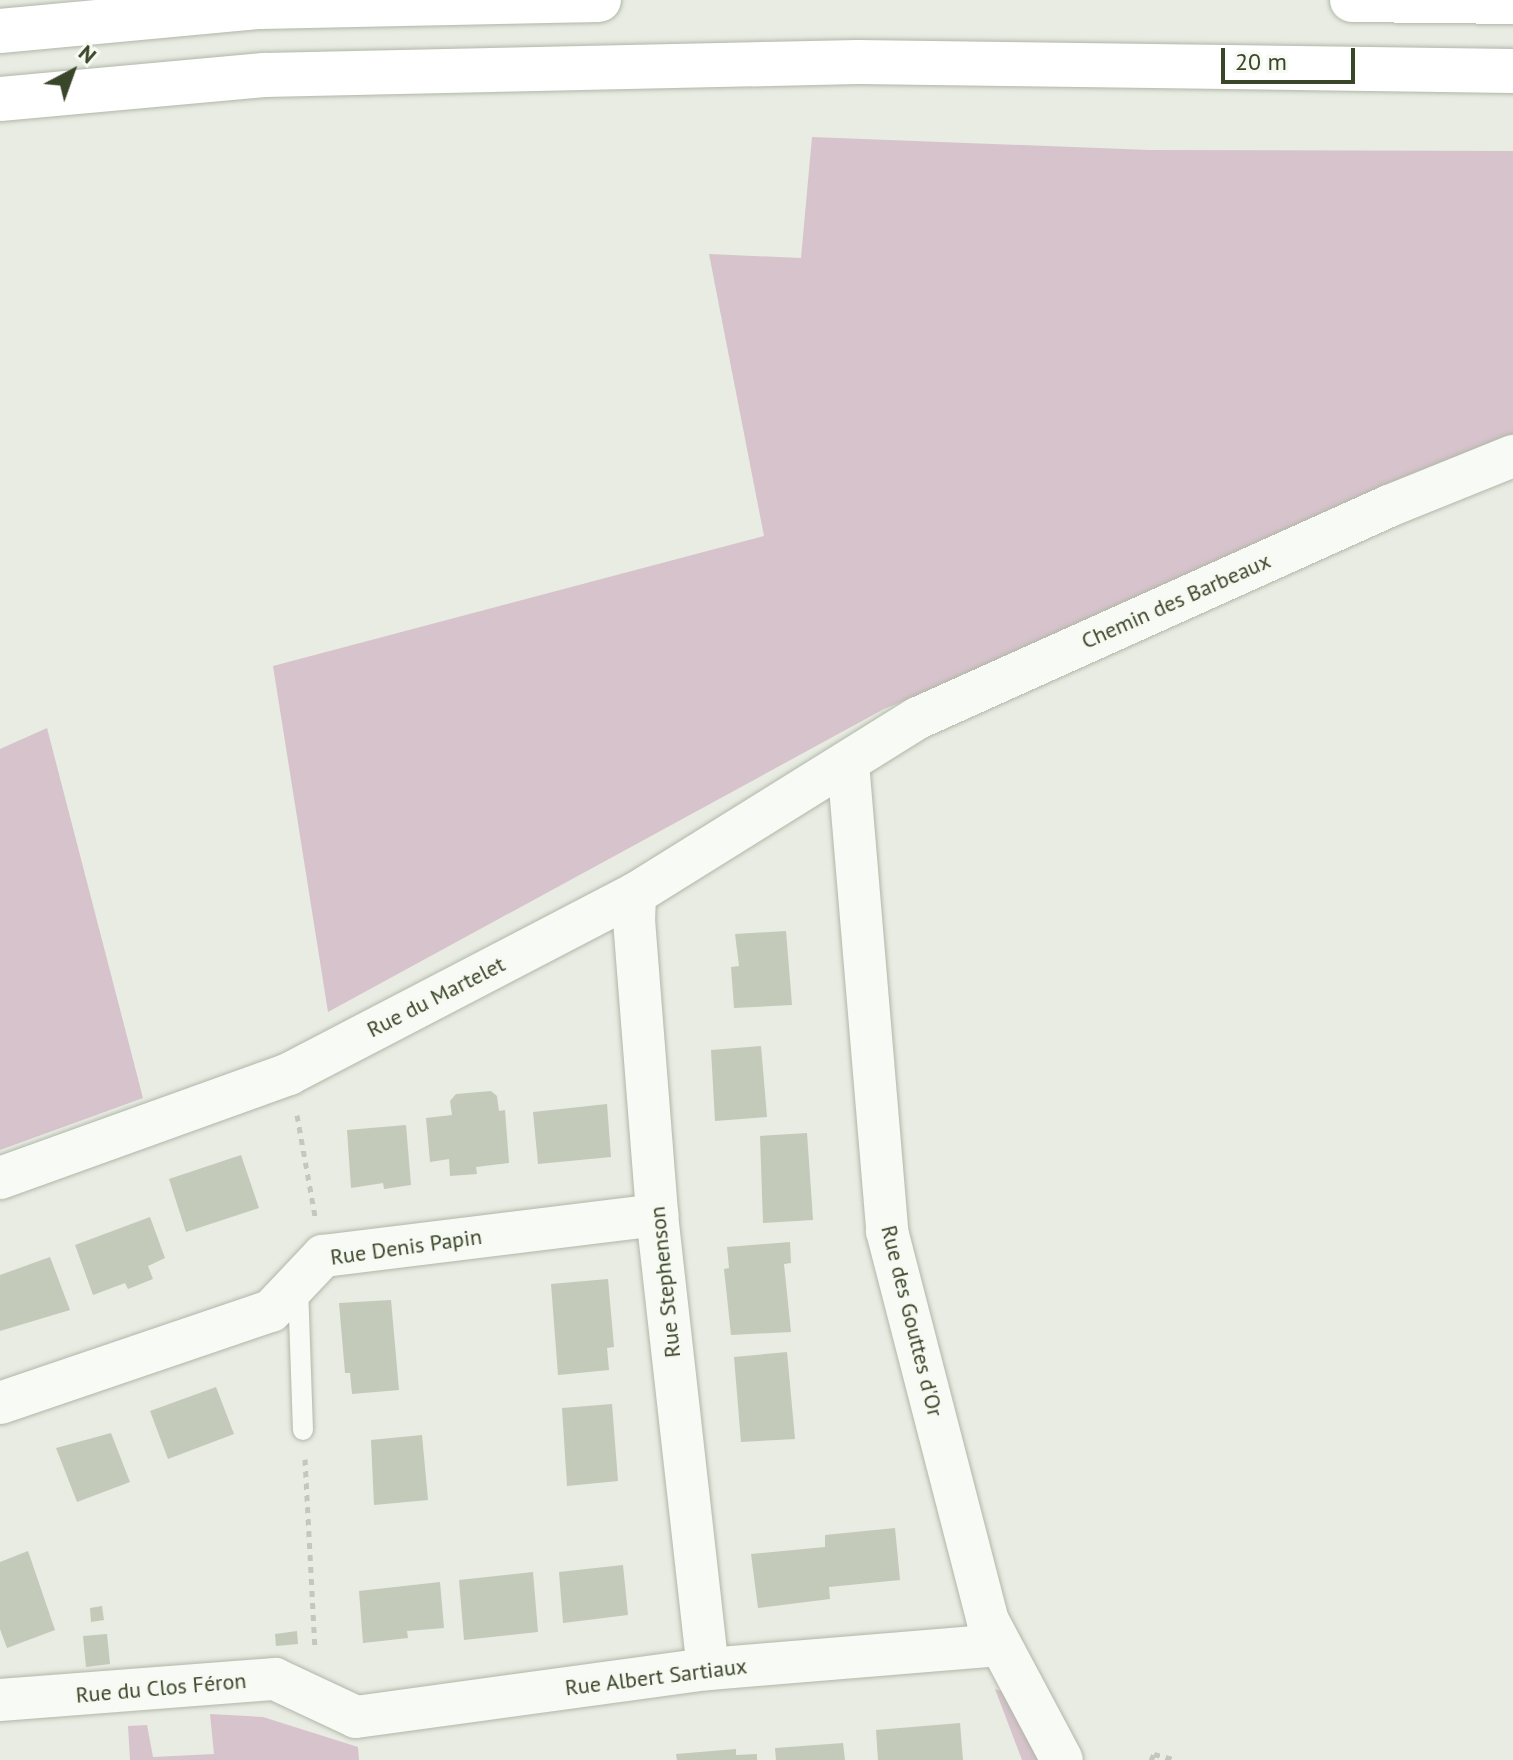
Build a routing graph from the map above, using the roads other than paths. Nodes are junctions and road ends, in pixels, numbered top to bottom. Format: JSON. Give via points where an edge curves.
{"nodes":[{"id":1,"x":599,"y":0,"type":"edge"},
{"id":2,"x":1352,"y":0,"type":"edge"},
{"id":3,"x":1513,"y":2,"type":"edge"},
{"id":4,"x":0,"y":31,"type":"edge"},
{"id":5,"x":1513,"y":71,"type":"edge"},
{"id":6,"x":0,"y":99,"type":"edge"},
{"id":7,"x":1513,"y":456,"type":"edge"},
{"id":8,"x":848,"y":763,"type":"junction"},
{"id":9,"x":635,"y":894,"type":"junction"},
{"id":10,"x":0,"y":1178,"type":"edge"},
{"id":11,"x":657,"y":1215,"type":"junction"},
{"id":12,"x":310,"y":1269,"type":"junction"},
{"id":13,"x":0,"y":1403,"type":"edge"},
{"id":14,"x":303,"y":1430,"type":"road end"},
{"id":15,"x":1000,"y":1645,"type":"junction"},
{"id":16,"x":708,"y":1669,"type":"junction"},
{"id":17,"x":318,"y":1699,"type":"joint"},
{"id":18,"x":0,"y":1700,"type":"edge"},
{"id":19,"x":1062,"y":1760,"type":"edge"}],
"edges":[{"from":1,"to":4,"type":"highway","via":[[260,7]]},
{"from":2,"to":3,"type":"highway"},
{"from":5,"to":6,"type":"highway","via":[[858,62],[264,75]]},
{"from":7,"to":8,"type":"street","name":"Chemin des Barbeaux","via":[[1389,506],[932,711]]},
{"from":8,"to":9,"type":"street","name":"Rue du Martelet"},
{"from":8,"to":15,"type":"street","name":"Rue des Gouttes d'Or","via":[[887,1231],[988,1621]]},
{"from":9,"to":10,"type":"street","name":"Rue du Martelet","via":[[289,1074]]},
{"from":9,"to":11,"type":"street","name":"Rue Stephenson"},
{"from":11,"to":12,"type":"street","name":"Rue Denis Papin"},
{"from":11,"to":16,"type":"street","name":"Rue Stephenson"},
{"from":12,"to":13,"type":"street","via":[[271,1311]]},
{"from":12,"to":14,"type":"lane"},
{"from":15,"to":16,"type":"street","name":"Rue Albert Sartiaux"},
{"from":15,"to":19,"type":"street","name":"Rue des Gouttes d'Or"},
{"from":16,"to":17,"type":"street","name":"Rue Albert Sartiaux","via":[[356,1717]]},
{"from":17,"to":18,"type":"street","name":"Rue du Clos Féron","via":[[275,1679]]}]}
